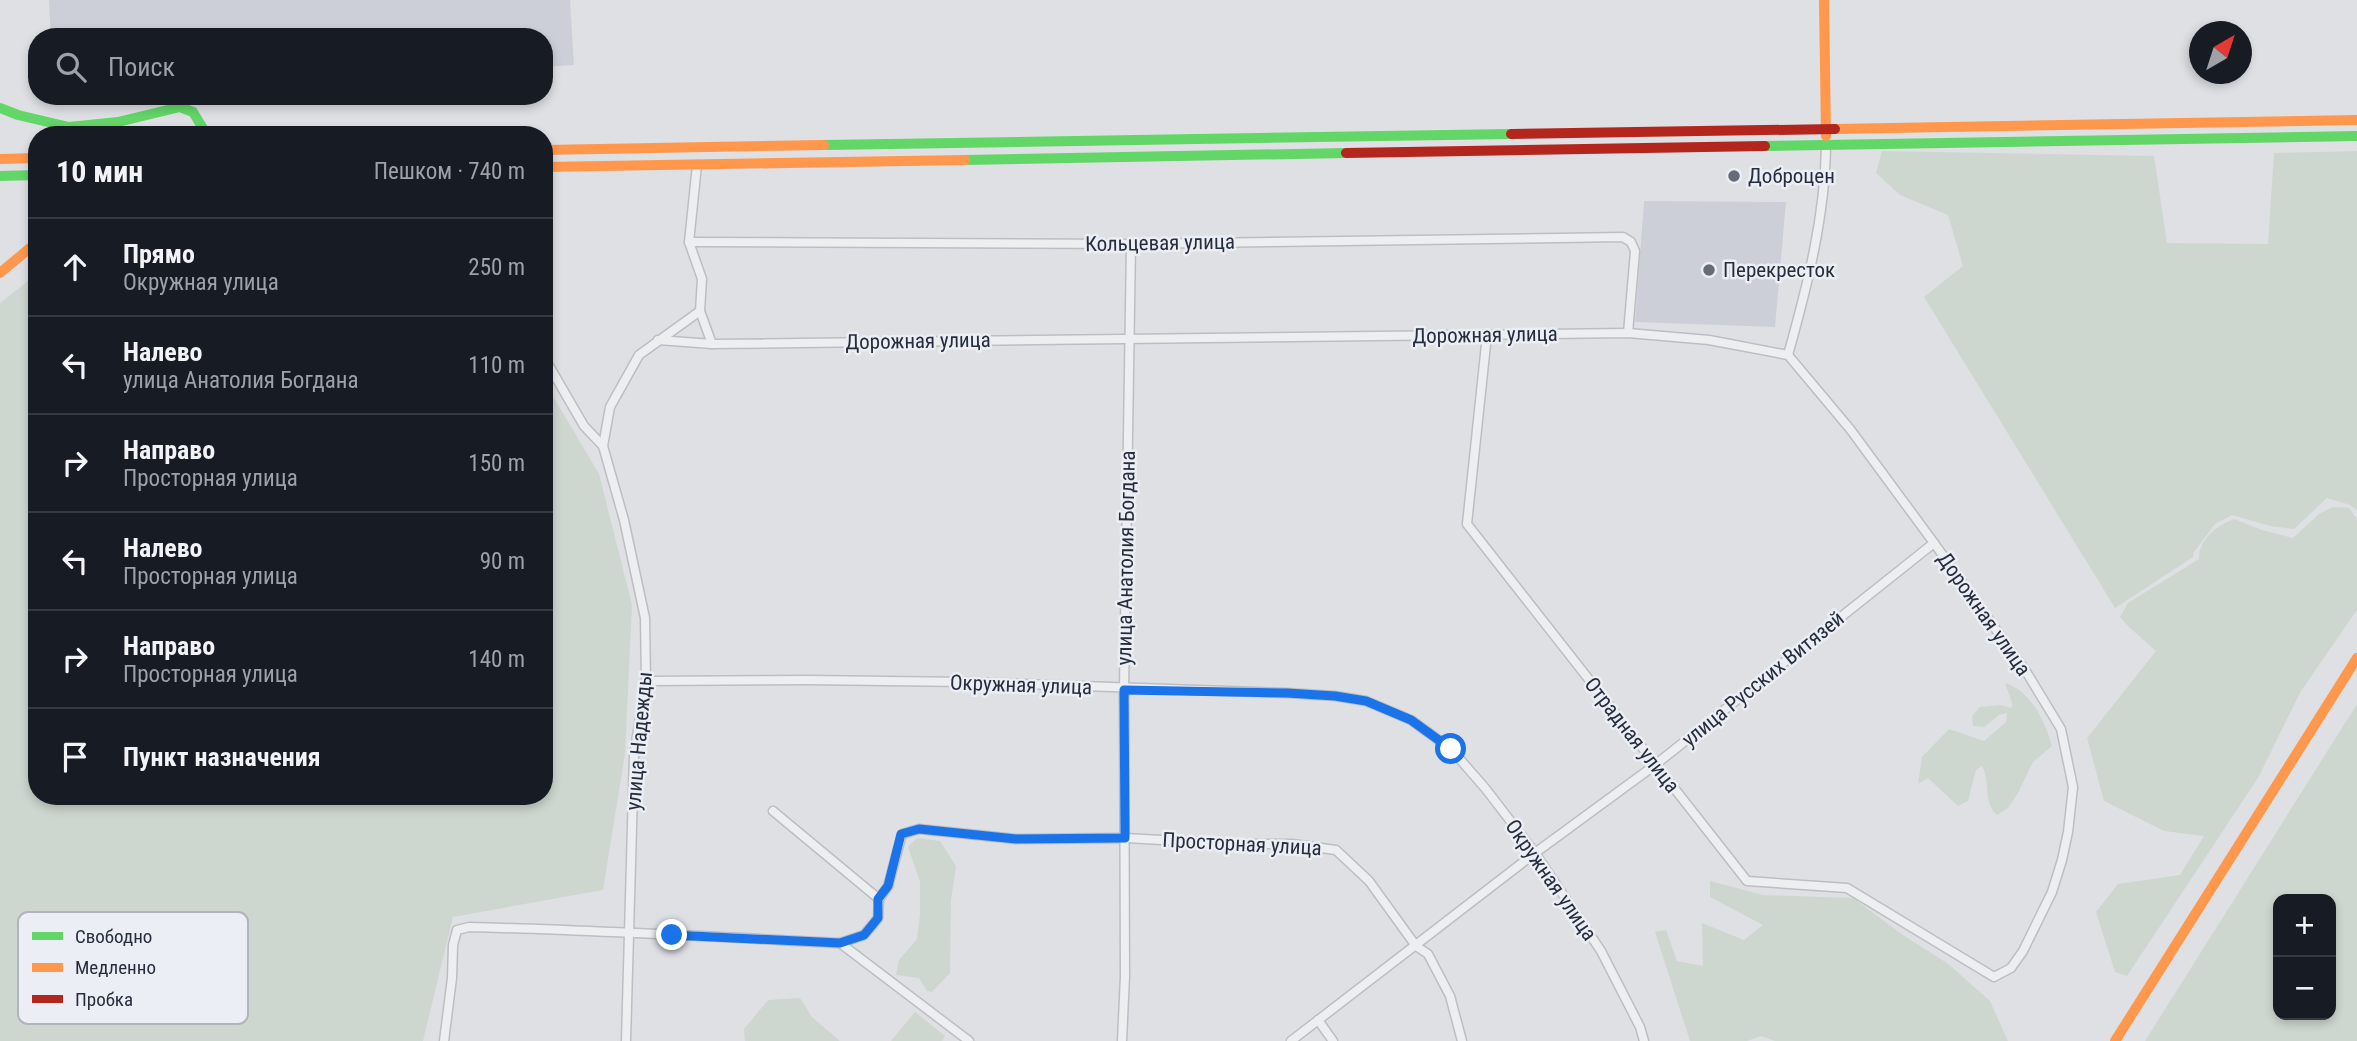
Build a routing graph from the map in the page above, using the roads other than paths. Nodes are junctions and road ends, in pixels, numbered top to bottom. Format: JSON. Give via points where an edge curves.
{"nodes":[{"id":1,"x":1825,"y":0,"type":"edge"},
{"id":2,"x":0,"y":108,"type":"edge"},
{"id":3,"x":2357,"y":120,"type":"edge"},
{"id":4,"x":65,"y":126,"type":"edge"},
{"id":5,"x":79,"y":126,"type":"edge"},
{"id":6,"x":200,"y":126,"type":"edge"},
{"id":7,"x":1826,"y":128,"type":"junction"},
{"id":8,"x":2357,"y":136,"type":"edge"},
{"id":9,"x":1826,"y":146,"type":"junction"},
{"id":10,"x":553,"y":150,"type":"edge"},
{"id":11,"x":28,"y":158,"type":"edge"},
{"id":12,"x":0,"y":159,"type":"edge"},
{"id":13,"x":697,"y":164,"type":"junction"},
{"id":14,"x":553,"y":167,"type":"edge"},
{"id":15,"x":28,"y":175,"type":"edge"},
{"id":16,"x":0,"y":176,"type":"edge"},
{"id":17,"x":689,"y":242,"type":"junction"},
{"id":18,"x":1131,"y":244,"type":"junction"},
{"id":19,"x":28,"y":250,"type":"edge"},
{"id":20,"x":0,"y":274,"type":"edge"},
{"id":21,"x":700,"y":311,"type":"junction"},
{"id":22,"x":1628,"y":333,"type":"junction"},
{"id":23,"x":1487,"y":335,"type":"junction"},
{"id":24,"x":1129,"y":339,"type":"junction"},
{"id":25,"x":658,"y":340,"type":"junction"},
{"id":26,"x":712,"y":344,"type":"junction"},
{"id":27,"x":1788,"y":355,"type":"junction"},
{"id":28,"x":553,"y":372,"type":"edge"},
{"id":29,"x":603,"y":446,"type":"junction"},
{"id":30,"x":1934,"y":543,"type":"junction"},
{"id":31,"x":2357,"y":658,"type":"edge"},
{"id":32,"x":646,"y":681,"type":"junction"},
{"id":33,"x":1124,"y":690,"type":"junction"},
{"id":34,"x":1655,"y":765,"type":"junction"},
{"id":35,"x":773,"y":811,"type":"dead end"},
{"id":36,"x":1125,"y":838,"type":"junction"},
{"id":37,"x":1535,"y":853,"type":"junction"},
{"id":38,"x":878,"y":899,"type":"junction"},
{"id":39,"x":628,"y":931,"type":"junction"},
{"id":40,"x":840,"y":943,"type":"junction"},
{"id":41,"x":1416,"y":946,"type":"junction"},
{"id":42,"x":1994,"y":977,"type":"joint"},
{"id":43,"x":1318,"y":1020,"type":"junction"},
{"id":44,"x":444,"y":1041,"type":"edge"},
{"id":45,"x":626,"y":1041,"type":"edge"},
{"id":46,"x":969,"y":1041,"type":"edge"},
{"id":47,"x":1122,"y":1041,"type":"edge"},
{"id":48,"x":1291,"y":1041,"type":"edge"},
{"id":49,"x":1333,"y":1041,"type":"edge"},
{"id":50,"x":1462,"y":1041,"type":"edge"},
{"id":51,"x":1644,"y":1041,"type":"edge"},
{"id":52,"x":2115,"y":1041,"type":"edge"}],
"edges":[{"from":1,"to":7,"type":"main road"},
{"from":2,"to":4,"type":"main road"},
{"from":3,"to":7,"type":"main road"},
{"from":5,"to":6,"type":"main road","via":[[180,107],[193,112]]},
{"from":7,"to":9,"type":"main road"},
{"from":7,"to":10,"type":"main road"},
{"from":8,"to":9,"type":"main road"},
{"from":9,"to":13,"type":"main road"},
{"from":9,"to":27,"type":"street","via":[[1819,223]]},
{"from":11,"to":12,"type":"main road"},
{"from":13,"to":14,"type":"main road"},
{"from":13,"to":17,"type":"street"},
{"from":15,"to":16,"type":"main road"},
{"from":17,"to":18,"type":"street","name":"Кольцевая улица"},
{"from":17,"to":21,"type":"street","via":[[702,279]]},
{"from":18,"to":22,"type":"street","name":"Кольцевая улица","via":[[1623,237],[1635,251]]},
{"from":18,"to":24,"type":"street","name":"улица Анатолия Богдана"},
{"from":19,"to":20,"type":"main road"},
{"from":21,"to":25,"type":"street","name":"улица Надежды"},
{"from":21,"to":26,"type":"street"},
{"from":22,"to":23,"type":"street","name":"Дорожная улица"},
{"from":22,"to":27,"type":"street","name":"Дорожная улица","via":[[1709,340]]},
{"from":23,"to":24,"type":"street","name":"Дорожная улица"},
{"from":23,"to":34,"type":"street","name":"Отрадная улица","via":[[1467,524]]},
{"from":24,"to":26,"type":"street","name":"Дорожная улица"},
{"from":24,"to":33,"type":"street","name":"улица Анатолия Богдана"},
{"from":25,"to":26,"type":"street","name":"Дорожная улица"},
{"from":25,"to":29,"type":"street","name":"улица Надежды","via":[[639,355],[610,407]]},
{"from":27,"to":30,"type":"street","name":"Дорожная улица","via":[[1850,429]]},
{"from":28,"to":29,"type":"street","name":"улица Надежды","via":[[584,426]]},
{"from":29,"to":32,"type":"street","name":"улица Надежды","via":[[645,618]]},
{"from":30,"to":34,"type":"street","name":"улица Русских Витязей"},
{"from":30,"to":42,"type":"street","name":"Дорожная улица","via":[[2061,729],[2073,787],[2068,832],[2052,892],[2011,968]]},
{"from":31,"to":52,"type":"main road"},
{"from":32,"to":33,"type":"street","name":"Окружная улица","via":[[967,682]]},
{"from":32,"to":39,"type":"street","name":"улица Надежды","via":[[634,755]]},
{"from":33,"to":36,"type":"street","name":"улица Анатолия Богдана"},
{"from":33,"to":37,"type":"street","name":"Окружная улица","via":[[1287,693],[1366,701],[1411,720],[1451,749]]},
{"from":34,"to":37,"type":"street","name":"улица Русских Витязей"},
{"from":34,"to":42,"type":"street","name":"Отрадная улица","via":[[1747,881],[1847,888]]},
{"from":35,"to":38,"type":"street"},
{"from":36,"to":38,"type":"street","name":"Просторная улица","via":[[1016,839],[919,829],[901,834],[888,886]]},
{"from":36,"to":41,"type":"street","name":"Просторная улица","via":[[1293,844],[1336,850],[1369,881]]},
{"from":36,"to":47,"type":"street","name":"улица Анатолия Богдана"},
{"from":37,"to":41,"type":"street","name":"улица Русских Витязей"},
{"from":37,"to":51,"type":"street","name":"Окружная улица","via":[[1601,951]]},
{"from":38,"to":40,"type":"street","name":"Просторная улица","via":[[878,918],[864,935]]},
{"from":39,"to":40,"type":"street","name":"Просторная улица"},
{"from":39,"to":44,"type":"street","name":"Просторная улица","via":[[457,930]]},
{"from":39,"to":45,"type":"street","name":"улица Надежды"},
{"from":40,"to":46,"type":"street"},
{"from":41,"to":43,"type":"street","name":"улица Русских Витязей"},
{"from":41,"to":50,"type":"street","name":"Просторная улица","via":[[1428,954],[1450,996]]},
{"from":43,"to":48,"type":"street","name":"улица Русских Витязей"},
{"from":43,"to":49,"type":"street"}]}
